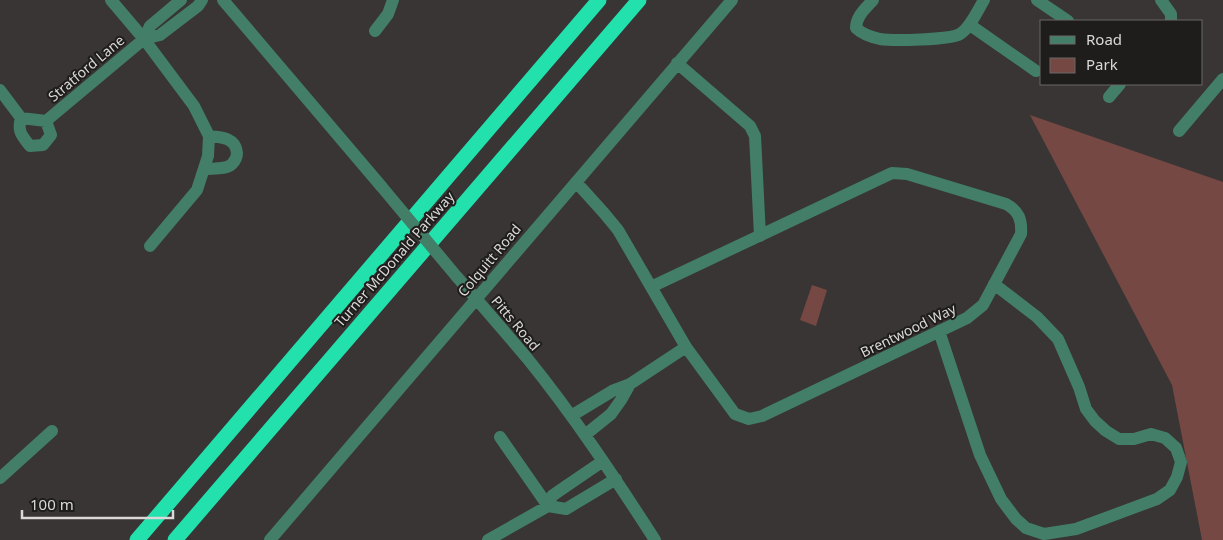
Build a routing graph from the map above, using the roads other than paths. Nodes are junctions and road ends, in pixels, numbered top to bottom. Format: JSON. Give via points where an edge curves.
{"nodes":[{"id":1,"x":111,"y":0,"type":"edge"},
{"id":2,"x":181,"y":0,"type":"edge"},
{"id":3,"x":202,"y":0,"type":"edge"},
{"id":4,"x":223,"y":0,"type":"edge"},
{"id":5,"x":392,"y":0,"type":"edge"},
{"id":6,"x":599,"y":0,"type":"edge"},
{"id":7,"x":638,"y":0,"type":"edge"},
{"id":8,"x":732,"y":0,"type":"edge"},
{"id":9,"x":873,"y":0,"type":"edge"},
{"id":10,"x":984,"y":0,"type":"edge"},
{"id":11,"x":1037,"y":0,"type":"edge"},
{"id":12,"x":1161,"y":0,"type":"edge"},
{"id":13,"x":1067,"y":20,"type":"edge"},
{"id":14,"x":1171,"y":20,"type":"edge"},
{"id":15,"x":970,"y":25,"type":"junction"},
{"id":16,"x":375,"y":31,"type":"dead end"},
{"id":17,"x":144,"y":39,"type":"junction"},
{"id":18,"x":677,"y":63,"type":"junction"},
{"id":19,"x":1036,"y":71,"type":"dead end"},
{"id":20,"x":1223,"y":79,"type":"edge"},
{"id":21,"x":1119,"y":85,"type":"edge"},
{"id":22,"x":0,"y":90,"type":"edge"},
{"id":23,"x":1109,"y":97,"type":"dead end"},
{"id":24,"x":21,"y":118,"type":"junction"},
{"id":25,"x":46,"y":121,"type":"junction"},
{"id":26,"x":1179,"y":130,"type":"dead end"},
{"id":27,"x":209,"y":136,"type":"junction"},
{"id":28,"x":205,"y":169,"type":"junction"},
{"id":29,"x":576,"y":182,"type":"junction"},
{"id":30,"x":760,"y":236,"type":"junction"},
{"id":31,"x":150,"y":246,"type":"dead end"},
{"id":32,"x":994,"y":284,"type":"junction"},
{"id":33,"x":652,"y":287,"type":"junction"},
{"id":34,"x":476,"y":298,"type":"junction"},
{"id":35,"x":939,"y":331,"type":"junction"},
{"id":36,"x":686,"y":347,"type":"junction"},
{"id":37,"x":630,"y":384,"type":"junction"},
{"id":38,"x":571,"y":416,"type":"junction"},
{"id":39,"x":52,"y":431,"type":"dead end"},
{"id":40,"x":585,"y":435,"type":"junction"},
{"id":41,"x":500,"y":437,"type":"dead end"},
{"id":42,"x":603,"y":461,"type":"junction"},
{"id":43,"x":0,"y":478,"type":"edge"},
{"id":44,"x":616,"y":479,"type":"junction"},
{"id":45,"x":548,"y":506,"type":"junction"},
{"id":46,"x":137,"y":540,"type":"edge"},
{"id":47,"x":175,"y":540,"type":"edge"},
{"id":48,"x":270,"y":540,"type":"edge"},
{"id":49,"x":488,"y":540,"type":"edge"},
{"id":50,"x":655,"y":540,"type":"edge"}],
"edges":[{"from":1,"to":17,"type":"street","name":"Stratford Lane"},
{"from":2,"to":17,"type":"street","name":"Stratford Lane","via":[[150,26]]},
{"from":3,"to":17,"type":"street","name":"Stratford Lane","via":[[160,35]]},
{"from":4,"to":34,"type":"street","name":"Pitts Road","bridge":true},
{"from":5,"to":16,"type":"street","via":[[388,14]]},
{"from":6,"to":46,"type":"highway","name":"Turner McDonald Parkway"},
{"from":7,"to":47,"type":"highway","name":"Turner McDonald Parkway"},
{"from":8,"to":18,"type":"street","name":"Colquitt Road"},
{"from":9,"to":15,"type":"street","via":[[860,15],[856,28],[880,39],[945,38],[959,34]]},
{"from":10,"to":15,"type":"street"},
{"from":11,"to":13,"type":"street"},
{"from":12,"to":14,"type":"street","via":[[1171,14]]},
{"from":15,"to":19,"type":"street"},
{"from":17,"to":25,"type":"street","name":"Stratford Lane"},
{"from":17,"to":27,"type":"street","via":[[194,106]]},
{"from":18,"to":29,"type":"street","name":"Colquitt Road"},
{"from":18,"to":30,"type":"street","via":[[750,126],[756,136]]},
{"from":20,"to":26,"type":"street"},
{"from":21,"to":23,"type":"street"},
{"from":22,"to":24,"type":"street"},
{"from":24,"to":25,"type":"street","name":"Stratford Lane"},
{"from":24,"to":25,"type":"street","via":[[22,136],[30,146],[43,145],[51,135]]},
{"from":27,"to":28,"type":"street"},
{"from":27,"to":28,"type":"street","via":[[230,140],[237,152],[232,164]]},
{"from":28,"to":31,"type":"street","via":[[197,190]]},
{"from":29,"to":33,"type":"street","name":"Brentwood Way","via":[[618,230]]},
{"from":29,"to":34,"type":"street","name":"Colquitt Road"},
{"from":30,"to":32,"type":"street","name":"Brentwood Way","via":[[892,174],[907,174],[1006,204],[1018,213],[1022,223],[1021,234]]},
{"from":30,"to":33,"type":"street","name":"Brentwood Way"},
{"from":32,"to":35,"type":"street","name":"Brentwood Way","via":[[983,305],[967,318]]},
{"from":32,"to":35,"type":"street","via":[[1037,317],[1058,339],[1086,408],[1100,426],[1119,439],[1151,434],[1165,438],[1176,448],[1181,462],[1170,490],[1158,499],[1076,529],[1044,534],[1026,528],[1001,499],[980,455]]},
{"from":33,"to":36,"type":"street","name":"Brentwood Way"},
{"from":34,"to":38,"type":"street","name":"Pitts Road"},
{"from":34,"to":48,"type":"street","name":"Colquitt Road"},
{"from":35,"to":36,"type":"street","name":"Brentwood Way","via":[[762,416],[749,419],[735,414]]},
{"from":36,"to":37,"type":"street"},
{"from":37,"to":38,"type":"street"},
{"from":37,"to":40,"type":"street","via":[[610,414]]},
{"from":38,"to":40,"type":"street","name":"Pitts Road"},
{"from":39,"to":43,"type":"street"},
{"from":40,"to":42,"type":"street","name":"Pitts Road"},
{"from":41,"to":45,"type":"street"},
{"from":42,"to":44,"type":"street","name":"Pitts Road"},
{"from":42,"to":45,"type":"street","via":[[559,490]]},
{"from":44,"to":45,"type":"street","via":[[566,510]]},
{"from":44,"to":50,"type":"street","name":"Pitts Road"},
{"from":45,"to":49,"type":"street"}]}
